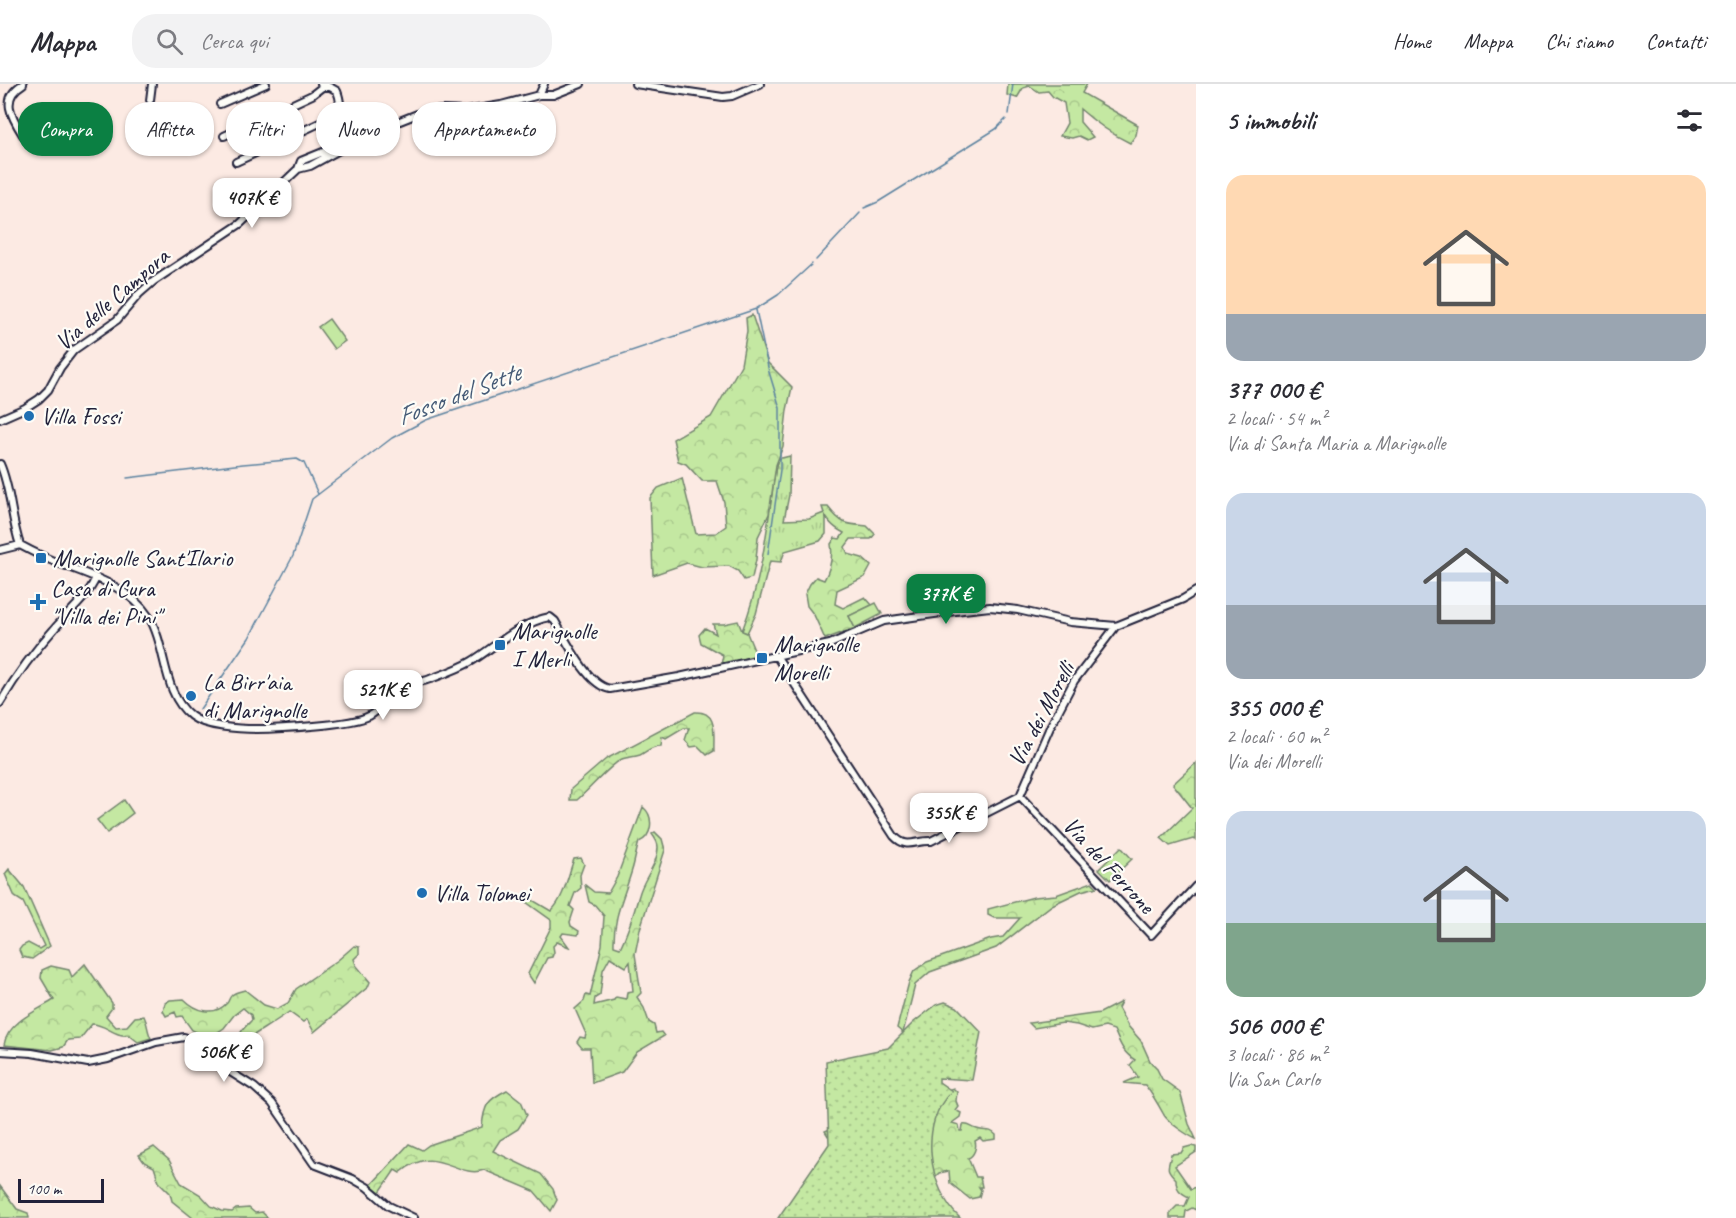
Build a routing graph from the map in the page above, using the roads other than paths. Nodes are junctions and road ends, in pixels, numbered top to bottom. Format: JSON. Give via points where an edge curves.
{"nodes":[{"id":1,"x":23,"y":84,"type":"edge"},
{"id":2,"x":152,"y":84,"type":"edge"},
{"id":3,"x":266,"y":84,"type":"edge"},
{"id":4,"x":544,"y":84,"type":"edge"},
{"id":5,"x":581,"y":84,"type":"edge"},
{"id":6,"x":634,"y":84,"type":"edge"},
{"id":7,"x":760,"y":84,"type":"edge"},
{"id":8,"x":324,"y":85,"type":"edge"},
{"id":9,"x":539,"y":95,"type":"junction"},
{"id":10,"x":150,"y":100,"type":"dead end"},
{"id":11,"x":341,"y":102,"type":"edge"},
{"id":12,"x":220,"y":104,"type":"dead end"},
{"id":13,"x":316,"y":125,"type":"edge"},
{"id":14,"x":18,"y":127,"type":"edge"},
{"id":15,"x":224,"y":136,"type":"dead end"},
{"id":16,"x":316,"y":154,"type":"edge"},
{"id":17,"x":236,"y":162,"type":"dead end"},
{"id":18,"x":298,"y":169,"type":"junction"},
{"id":19,"x":0,"y":419,"type":"edge"},
{"id":20,"x":0,"y":464,"type":"edge"},
{"id":21,"x":20,"y":545,"type":"junction"},
{"id":22,"x":0,"y":550,"type":"edge"},
{"id":23,"x":96,"y":578,"type":"junction"},
{"id":24,"x":1196,"y":591,"type":"edge"},
{"id":25,"x":1116,"y":626,"type":"junction"},
{"id":26,"x":777,"y":657,"type":"junction"},
{"id":27,"x":0,"y":703,"type":"edge"},
{"id":28,"x":1020,"y":796,"type":"junction"},
{"id":29,"x":1196,"y":886,"type":"edge"},
{"id":30,"x":0,"y":1051,"type":"edge"},
{"id":31,"x":414,"y":1218,"type":"edge"}],
"edges":[{"from":1,"to":14,"type":"street","via":[[9,97],[9,112]]},
{"from":2,"to":10,"type":"street"},
{"from":3,"to":12,"type":"street"},
{"from":4,"to":9,"type":"street"},
{"from":5,"to":9,"type":"street","name":"Via delle Campora","via":[[553,95]]},
{"from":6,"to":7,"type":"street","via":[[723,97]]},
{"from":8,"to":11,"type":"street","via":[[337,91]]},
{"from":8,"to":15,"type":"street","via":[[312,95]]},
{"from":9,"to":18,"type":"street","name":"Via delle Campora","via":[[466,111],[420,113]]},
{"from":13,"to":17,"type":"street"},
{"from":16,"to":18,"type":"street","via":[[301,161]]},
{"from":18,"to":19,"type":"street","name":"Via delle Campora","via":[[240,224],[154,281],[108,328],[74,350],[39,399]]},
{"from":20,"to":21,"type":"street"},
{"from":21,"to":22,"type":"street"},
{"from":21,"to":23,"type":"street"},
{"from":23,"to":26,"type":"street","via":[[133,598],[149,616],[178,702],[188,714],[197,720],[240,729],[278,729],[367,717],[409,685],[470,662],[542,618],[555,621],[578,660],[603,688]]},
{"from":23,"to":27,"type":"street","via":[[90,591],[14,679]]},
{"from":24,"to":25,"type":"street"},
{"from":25,"to":26,"type":"street","via":[[990,607],[884,621],[830,644]]},
{"from":25,"to":28,"type":"street","name":"Via dei Morelli","via":[[1074,681]]},
{"from":26,"to":28,"type":"street","name":"Via dei Morelli","via":[[876,811],[901,843],[931,841]]},
{"from":28,"to":29,"type":"street","name":"Via del Ferrone","via":[[1151,935]]},
{"from":30,"to":31,"type":"street","via":[[88,1063],[184,1037],[272,1103],[314,1164],[353,1179],[389,1206]]}]}
